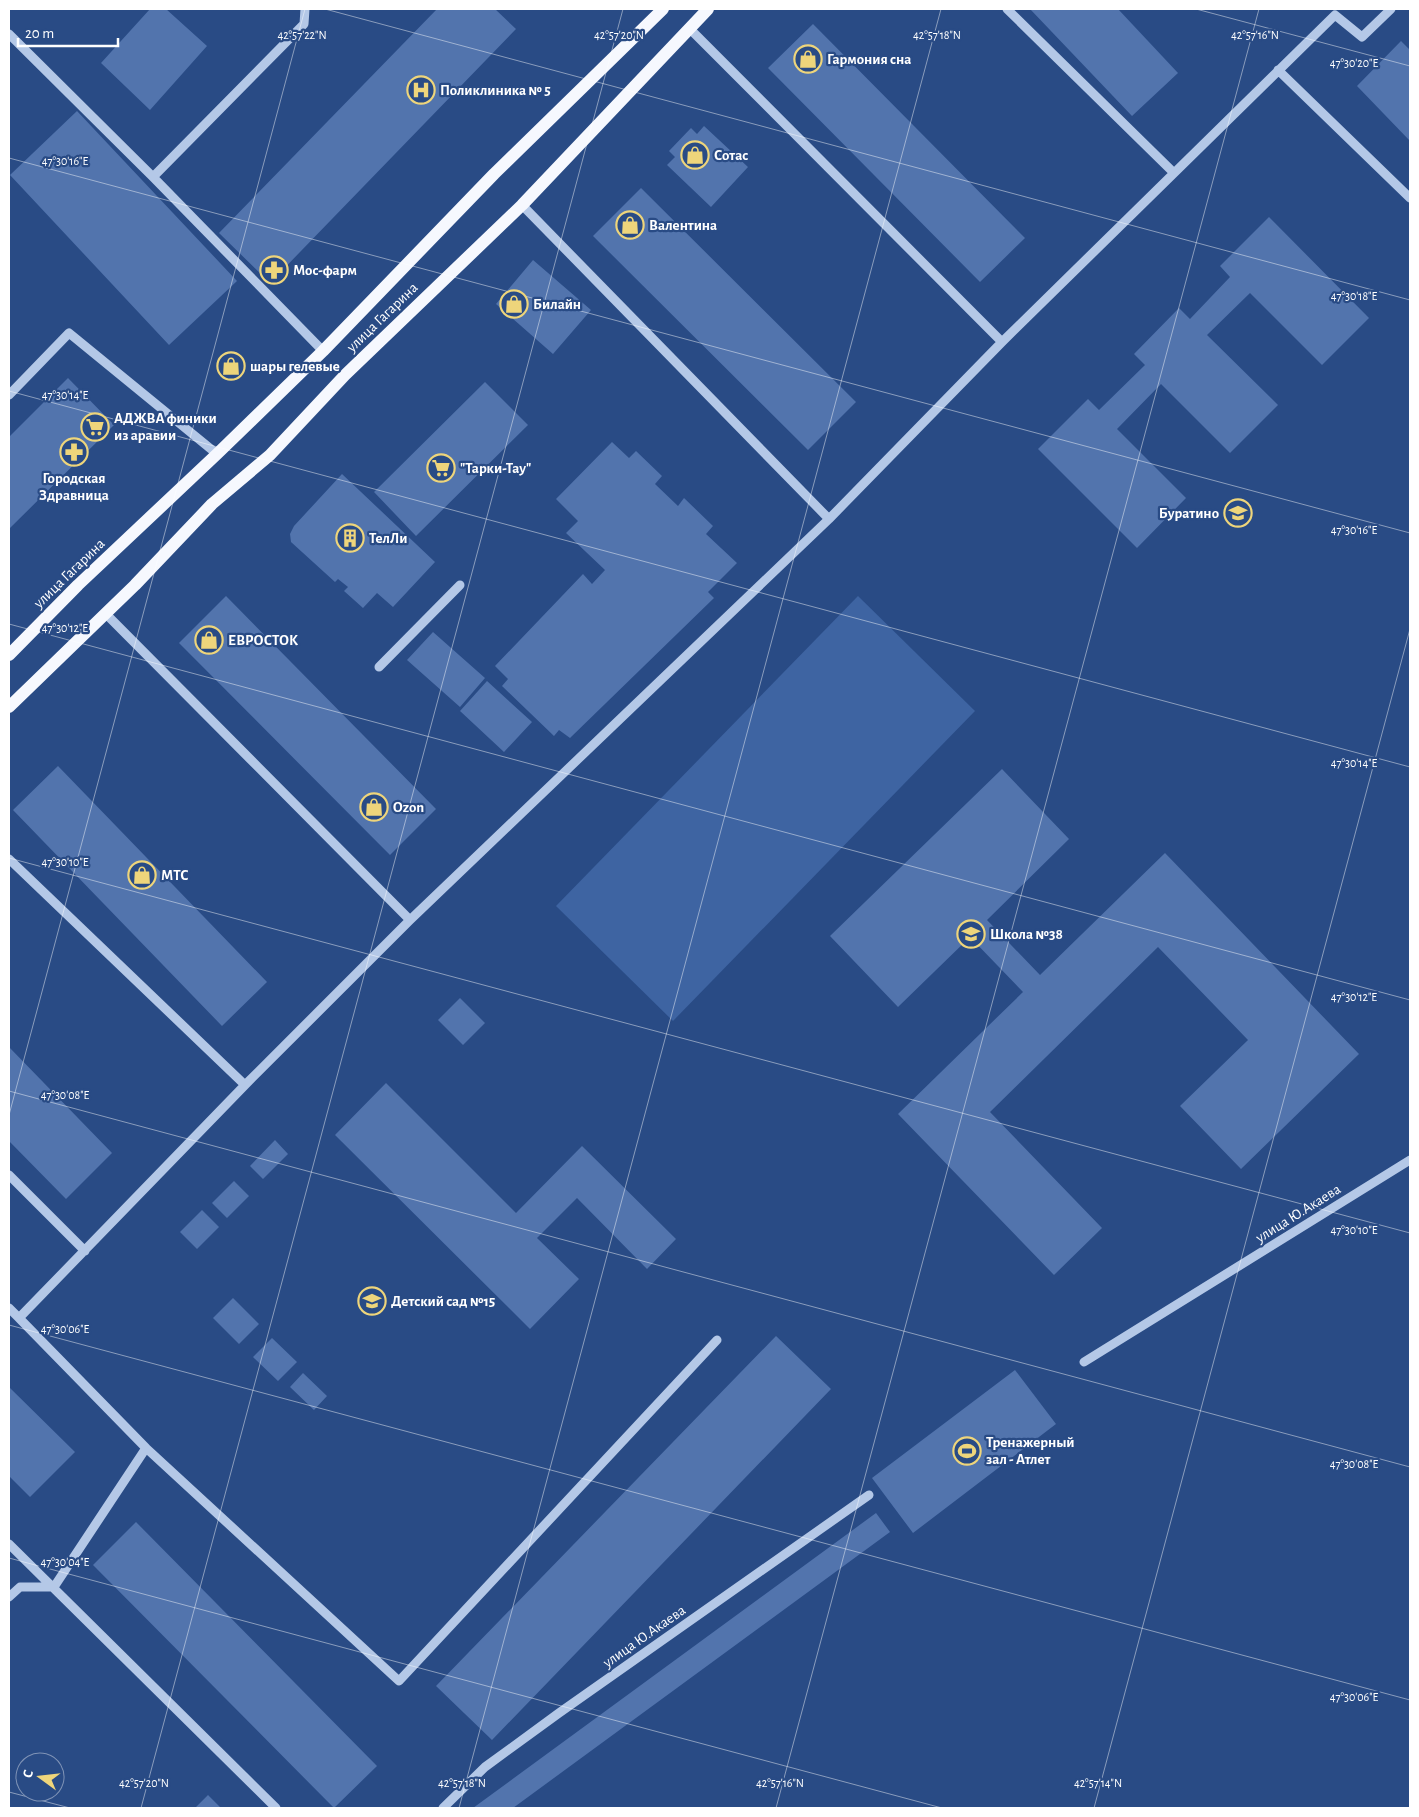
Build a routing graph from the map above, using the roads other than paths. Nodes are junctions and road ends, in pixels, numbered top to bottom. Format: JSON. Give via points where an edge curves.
{"nodes":[{"id":1,"x":305,"y":9,"type":"edge"},
{"id":2,"x":663,"y":9,"type":"edge"},
{"id":3,"x":708,"y":9,"type":"edge"},
{"id":4,"x":1007,"y":9,"type":"edge"},
{"id":5,"x":1391,"y":9,"type":"edge"},
{"id":6,"x":1332,"y":12,"type":"edge"},
{"id":7,"x":689,"y":28,"type":"junction"},
{"id":8,"x":9,"y":34,"type":"edge"},
{"id":9,"x":1278,"y":70,"type":"junction"},
{"id":10,"x":1174,"y":173,"type":"junction"},
{"id":11,"x":153,"y":176,"type":"junction"},
{"id":12,"x":1410,"y":198,"type":"edge"},
{"id":13,"x":522,"y":205,"type":"junction"},
{"id":14,"x":1002,"y":342,"type":"junction"},
{"id":15,"x":323,"y":351,"type":"junction"},
{"id":16,"x":9,"y":395,"type":"edge"},
{"id":17,"x":217,"y":454,"type":"junction"},
{"id":18,"x":828,"y":519,"type":"junction"},
{"id":19,"x":460,"y":585,"type":"dead end"},
{"id":20,"x":106,"y":614,"type":"junction"},
{"id":21,"x":9,"y":655,"type":"edge"},
{"id":22,"x":379,"y":667,"type":"dead end"},
{"id":23,"x":9,"y":707,"type":"edge"},
{"id":24,"x":9,"y":859,"type":"edge"},
{"id":25,"x":410,"y":920,"type":"junction"},
{"id":26,"x":244,"y":1085,"type":"junction"},
{"id":27,"x":1410,"y":1160,"type":"edge"},
{"id":28,"x":9,"y":1175,"type":"edge"},
{"id":29,"x":85,"y":1251,"type":"junction"},
{"id":30,"x":9,"y":1308,"type":"edge"},
{"id":31,"x":18,"y":1318,"type":"junction"},
{"id":32,"x":717,"y":1340,"type":"dead end"},
{"id":33,"x":1084,"y":1362,"type":"dead end"},
{"id":34,"x":146,"y":1448,"type":"junction"},
{"id":35,"x":869,"y":1495,"type":"dead end"},
{"id":36,"x":9,"y":1544,"type":"edge"},
{"id":37,"x":54,"y":1587,"type":"junction"},
{"id":38,"x":9,"y":1597,"type":"edge"},
{"id":39,"x":276,"y":1808,"type":"edge"},
{"id":40,"x":443,"y":1808,"type":"edge"}],
"edges":[{"from":1,"to":11,"type":"street","via":[[304,24]]},
{"from":2,"to":15,"type":"main road","name":"улица Гагарина","via":[[494,174]]},
{"from":3,"to":7,"type":"main road","name":"улица Гагарина"},
{"from":4,"to":10,"type":"street"},
{"from":5,"to":6,"type":"street","via":[[1362,37]]},
{"from":6,"to":9,"type":"street"},
{"from":7,"to":13,"type":"main road","name":"улица Гагарина"},
{"from":7,"to":14,"type":"street"},
{"from":8,"to":11,"type":"street"},
{"from":9,"to":10,"type":"street"},
{"from":9,"to":12,"type":"street"},
{"from":10,"to":14,"type":"street"},
{"from":11,"to":15,"type":"street"},
{"from":13,"to":18,"type":"street"},
{"from":13,"to":20,"type":"main road","name":"улица Гагарина","via":[[345,375],[270,455],[212,504]]},
{"from":14,"to":18,"type":"street"},
{"from":15,"to":17,"type":"main road","name":"улица Гагарина"},
{"from":16,"to":17,"type":"street","via":[[69,333]]},
{"from":17,"to":21,"type":"main road","name":"улица Гагарина"},
{"from":18,"to":25,"type":"street"},
{"from":19,"to":22,"type":"street"},
{"from":20,"to":23,"type":"main road","name":"улица Гагарина"},
{"from":20,"to":25,"type":"street"},
{"from":24,"to":26,"type":"street"},
{"from":25,"to":26,"type":"street"},
{"from":26,"to":29,"type":"street"},
{"from":27,"to":33,"type":"street","name":"улица Ю.Акаева"},
{"from":28,"to":29,"type":"street"},
{"from":29,"to":31,"type":"street"},
{"from":30,"to":31,"type":"street"},
{"from":31,"to":34,"type":"street"},
{"from":32,"to":34,"type":"street","via":[[399,1681]]},
{"from":34,"to":37,"type":"street"},
{"from":35,"to":40,"type":"street","name":"улица Ю.Акаева","via":[[559,1712],[485,1767]]},
{"from":36,"to":37,"type":"street"},
{"from":37,"to":38,"type":"street","via":[[20,1587]]},
{"from":37,"to":39,"type":"street"}]}
